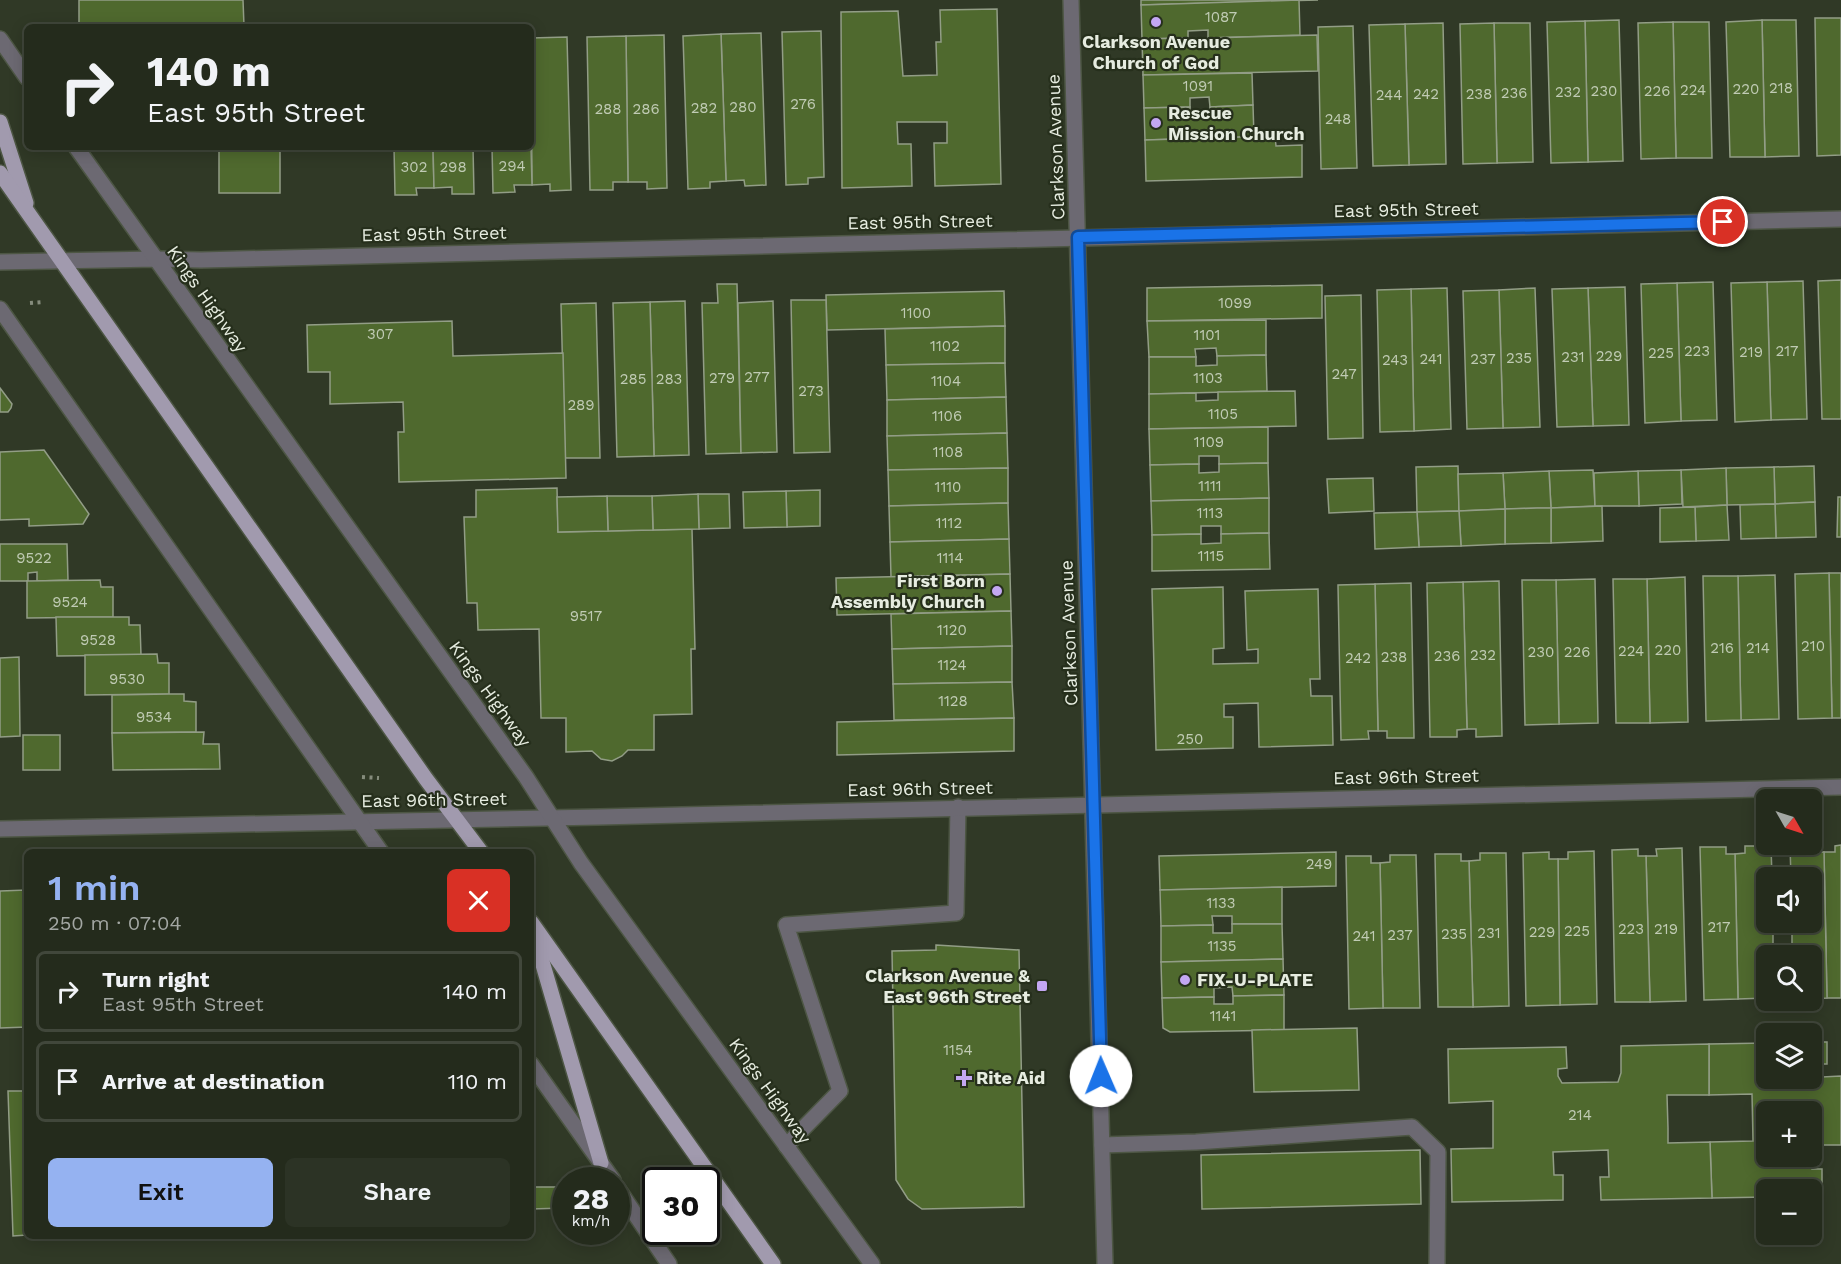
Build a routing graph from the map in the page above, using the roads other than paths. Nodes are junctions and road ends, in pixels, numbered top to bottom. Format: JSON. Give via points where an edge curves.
{"nodes":[{"id":1,"x":1071,"y":0,"type":"edge"},
{"id":2,"x":0,"y":39,"type":"edge"},
{"id":3,"x":24,"y":74,"type":"edge"},
{"id":4,"x":0,"y":122,"type":"edge"},
{"id":5,"x":78,"y":150,"type":"edge"},
{"id":6,"x":0,"y":173,"type":"edge"},
{"id":7,"x":31,"y":218,"type":"junction"},
{"id":8,"x":1841,"y":219,"type":"edge"},
{"id":9,"x":1078,"y":237,"type":"junction"},
{"id":10,"x":156,"y":259,"type":"junction"},
{"id":11,"x":63,"y":261,"type":"junction"},
{"id":12,"x":0,"y":262,"type":"edge"},
{"id":13,"x":0,"y":309,"type":"edge"},
{"id":14,"x":1841,"y":787,"type":"edge"},
{"id":15,"x":1094,"y":804,"type":"junction"},
{"id":16,"x":958,"y":807,"type":"junction"},
{"id":17,"x":551,"y":817,"type":"junction"},
{"id":18,"x":458,"y":819,"type":"junction"},
{"id":19,"x":359,"y":822,"type":"junction"},
{"id":20,"x":0,"y":830,"type":"edge"},
{"id":21,"x":379,"y":849,"type":"edge"},
{"id":22,"x":479,"y":849,"type":"edge"},
{"id":23,"x":534,"y":927,"type":"edge"},
{"id":24,"x":534,"y":933,"type":"edge"},
{"id":25,"x":534,"y":1068,"type":"edge"},
{"id":26,"x":1102,"y":1145,"type":"junction"},
{"id":27,"x":786,"y":1146,"type":"junction"},
{"id":28,"x":601,"y":1163,"type":"junction"},
{"id":29,"x":604,"y":1167,"type":"edge"},
{"id":30,"x":630,"y":1207,"type":"edge"},
{"id":31,"x":669,"y":1264,"type":"edge"},
{"id":32,"x":773,"y":1264,"type":"edge"},
{"id":33,"x":872,"y":1264,"type":"edge"},
{"id":34,"x":1105,"y":1264,"type":"edge"},
{"id":35,"x":1437,"y":1264,"type":"edge"}],
"edges":[{"from":1,"to":9,"type":"street","name":"Clarkson Avenue"},
{"from":2,"to":3,"type":"street"},
{"from":4,"to":7,"type":"main road"},
{"from":5,"to":10,"type":"street","name":"Kings Highway"},
{"from":6,"to":7,"type":"main road"},
{"from":7,"to":11,"type":"main road"},
{"from":8,"to":9,"type":"street","name":"East 95th Street"},
{"from":9,"to":10,"type":"street","name":"East 95th Street"},
{"from":9,"to":15,"type":"street","name":"Clarkson Avenue"},
{"from":10,"to":11,"type":"street","name":"East 95th Street"},
{"from":10,"to":17,"type":"street","name":"Kings Highway"},
{"from":11,"to":12,"type":"street","name":"East 95th Street"},
{"from":11,"to":18,"type":"main road","via":[[426,779]]},
{"from":13,"to":19,"type":"street"},
{"from":14,"to":15,"type":"street","name":"East 96th Street"},
{"from":15,"to":16,"type":"street","name":"East 96th Street"},
{"from":15,"to":26,"type":"street","name":"Clarkson Avenue"},
{"from":16,"to":17,"type":"street","name":"East 96th Street"},
{"from":16,"to":27,"type":"street","via":[[956,913],[786,925],[840,1091]]},
{"from":17,"to":18,"type":"street","name":"East 96th Street"},
{"from":17,"to":27,"type":"street","name":"Kings Highway","via":[[580,863]]},
{"from":18,"to":19,"type":"street","name":"East 96th Street"},
{"from":18,"to":22,"type":"main road"},
{"from":19,"to":20,"type":"street","name":"East 96th Street"},
{"from":19,"to":21,"type":"street"},
{"from":23,"to":32,"type":"main road"},
{"from":24,"to":28,"type":"main road"},
{"from":25,"to":28,"type":"street"},
{"from":26,"to":34,"type":"street","name":"Clarkson Avenue"},
{"from":26,"to":35,"type":"street","via":[[1412,1127],[1438,1152]]},
{"from":27,"to":33,"type":"street","name":"Kings Highway"},
{"from":28,"to":29,"type":"street"},
{"from":30,"to":31,"type":"street"}]}
